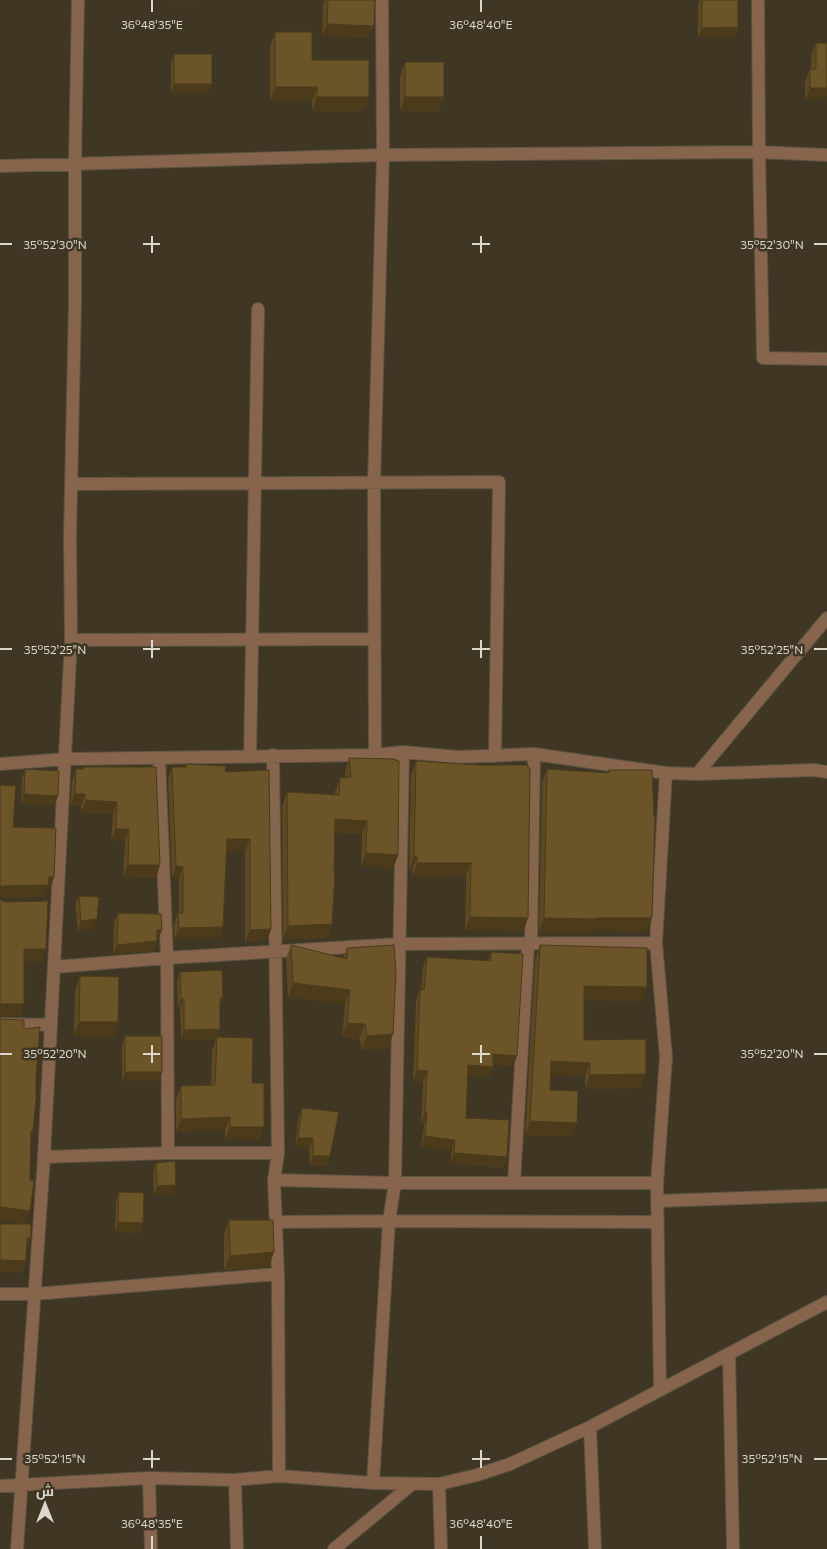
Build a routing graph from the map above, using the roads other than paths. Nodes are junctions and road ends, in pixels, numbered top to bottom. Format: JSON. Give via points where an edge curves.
{"nodes":[{"id":1,"x":78,"y":0,"type":"edge"},
{"id":2,"x":382,"y":0,"type":"edge"},
{"id":3,"x":758,"y":0,"type":"edge"},
{"id":4,"x":758,"y":152,"type":"junction"},
{"id":5,"x":383,"y":155,"type":"junction"},
{"id":6,"x":827,"y":155,"type":"edge"},
{"id":7,"x":75,"y":163,"type":"junction"},
{"id":8,"x":0,"y":166,"type":"edge"},
{"id":9,"x":258,"y":309,"type":"dead end"},
{"id":10,"x":827,"y":359,"type":"edge"},
{"id":11,"x":71,"y":484,"type":"junction"},
{"id":12,"x":254,"y":484,"type":"junction"},
{"id":13,"x":374,"y":484,"type":"junction"},
{"id":14,"x":827,"y":618,"type":"edge"},
{"id":15,"x":374,"y":639,"type":"junction"},
{"id":16,"x":71,"y":640,"type":"junction"},
{"id":17,"x":252,"y":640,"type":"junction"},
{"id":18,"x":403,"y":752,"type":"junction"},
{"id":19,"x":534,"y":754,"type":"junction"},
{"id":20,"x":273,"y":755,"type":"junction"},
{"id":21,"x":375,"y":755,"type":"junction"},
{"id":22,"x":250,"y":756,"type":"junction"},
{"id":23,"x":495,"y":756,"type":"junction"},
{"id":24,"x":159,"y":758,"type":"junction"},
{"id":25,"x":66,"y":759,"type":"junction"},
{"id":26,"x":0,"y":764,"type":"edge"},
{"id":27,"x":827,"y":772,"type":"edge"},
{"id":28,"x":666,"y":773,"type":"junction"},
{"id":29,"x":697,"y":774,"type":"junction"},
{"id":30,"x":656,"y":943,"type":"junction"},
{"id":31,"x":399,"y":944,"type":"junction"},
{"id":32,"x":530,"y":945,"type":"junction"},
{"id":33,"x":276,"y":951,"type":"junction"},
{"id":34,"x":167,"y":958,"type":"junction"},
{"id":35,"x":54,"y":967,"type":"junction"},
{"id":36,"x":0,"y":1024,"type":"edge"},
{"id":37,"x":50,"y":1026,"type":"junction"},
{"id":38,"x":168,"y":1153,"type":"junction"},
{"id":39,"x":278,"y":1153,"type":"junction"},
{"id":40,"x":44,"y":1157,"type":"junction"},
{"id":41,"x":274,"y":1180,"type":"junction"},
{"id":42,"x":395,"y":1183,"type":"junction"},
{"id":43,"x":514,"y":1183,"type":"junction"},
{"id":44,"x":657,"y":1183,"type":"junction"},
{"id":45,"x":827,"y":1195,"type":"edge"},
{"id":46,"x":658,"y":1201,"type":"junction"},
{"id":47,"x":389,"y":1221,"type":"junction"},
{"id":48,"x":277,"y":1222,"type":"junction"},
{"id":49,"x":658,"y":1222,"type":"junction"},
{"id":50,"x":278,"y":1274,"type":"junction"},
{"id":51,"x":0,"y":1294,"type":"edge"},
{"id":52,"x":34,"y":1294,"type":"junction"},
{"id":53,"x":827,"y":1302,"type":"edge"},
{"id":54,"x":729,"y":1354,"type":"junction"},
{"id":55,"x":660,"y":1389,"type":"junction"},
{"id":56,"x":590,"y":1427,"type":"junction"},
{"id":57,"x":279,"y":1476,"type":"junction"},
{"id":58,"x":149,"y":1478,"type":"junction"},
{"id":59,"x":235,"y":1480,"type":"junction"},
{"id":60,"x":373,"y":1483,"type":"junction"},
{"id":61,"x":439,"y":1484,"type":"junction"},
{"id":62,"x":411,"y":1485,"type":"junction"},
{"id":63,"x":0,"y":1486,"type":"edge"},
{"id":64,"x":21,"y":1486,"type":"junction"},
{"id":65,"x":18,"y":1549,"type":"edge"},
{"id":66,"x":151,"y":1549,"type":"edge"},
{"id":67,"x":238,"y":1549,"type":"edge"},
{"id":68,"x":334,"y":1549,"type":"edge"},
{"id":69,"x":441,"y":1549,"type":"edge"},
{"id":70,"x":595,"y":1549,"type":"edge"},
{"id":71,"x":733,"y":1549,"type":"edge"}],
"edges":[{"from":1,"to":7,"type":"street"},
{"from":2,"to":5,"type":"street"},
{"from":3,"to":4,"type":"street"},
{"from":4,"to":5,"type":"street"},
{"from":4,"to":6,"type":"street"},
{"from":4,"to":10,"type":"street","via":[[764,358]]},
{"from":5,"to":7,"type":"street"},
{"from":5,"to":13,"type":"street"},
{"from":7,"to":8,"type":"street"},
{"from":7,"to":11,"type":"street","via":[[76,304]]},
{"from":9,"to":12,"type":"street"},
{"from":11,"to":12,"type":"street"},
{"from":11,"to":16,"type":"street"},
{"from":12,"to":13,"type":"street"},
{"from":12,"to":17,"type":"street"},
{"from":13,"to":15,"type":"street"},
{"from":13,"to":23,"type":"street","via":[[499,482]]},
{"from":14,"to":29,"type":"street"},
{"from":15,"to":17,"type":"street"},
{"from":15,"to":21,"type":"street"},
{"from":16,"to":17,"type":"street"},
{"from":16,"to":25,"type":"street"},
{"from":17,"to":22,"type":"street"},
{"from":18,"to":21,"type":"street"},
{"from":18,"to":23,"type":"street","via":[[458,757]]},
{"from":18,"to":31,"type":"street"},
{"from":19,"to":23,"type":"street"},
{"from":19,"to":28,"type":"street"},
{"from":19,"to":32,"type":"street"},
{"from":20,"to":21,"type":"street"},
{"from":20,"to":22,"type":"street"},
{"from":20,"to":33,"type":"street"},
{"from":22,"to":24,"type":"street"},
{"from":24,"to":25,"type":"street"},
{"from":24,"to":34,"type":"street"},
{"from":25,"to":26,"type":"street"},
{"from":25,"to":35,"type":"street","via":[[51,905]]},
{"from":27,"to":29,"type":"street"},
{"from":28,"to":29,"type":"street"},
{"from":28,"to":30,"type":"street"},
{"from":30,"to":32,"type":"street"},
{"from":30,"to":44,"type":"street","via":[[666,1057]]},
{"from":31,"to":32,"type":"street"},
{"from":31,"to":33,"type":"street"},
{"from":31,"to":42,"type":"street"},
{"from":32,"to":43,"type":"street"},
{"from":33,"to":34,"type":"street"},
{"from":33,"to":39,"type":"street"},
{"from":34,"to":35,"type":"street"},
{"from":34,"to":38,"type":"street"},
{"from":35,"to":37,"type":"street"},
{"from":36,"to":37,"type":"street"},
{"from":37,"to":40,"type":"street"},
{"from":38,"to":39,"type":"street"},
{"from":38,"to":40,"type":"street"},
{"from":39,"to":41,"type":"street"},
{"from":40,"to":52,"type":"street"},
{"from":41,"to":42,"type":"street"},
{"from":41,"to":48,"type":"street"},
{"from":42,"to":43,"type":"street"},
{"from":42,"to":47,"type":"street"},
{"from":43,"to":44,"type":"street"},
{"from":44,"to":46,"type":"street"},
{"from":45,"to":46,"type":"street"},
{"from":46,"to":49,"type":"street"},
{"from":47,"to":48,"type":"street"},
{"from":47,"to":49,"type":"street"},
{"from":47,"to":60,"type":"street"},
{"from":48,"to":50,"type":"street"},
{"from":49,"to":55,"type":"street"},
{"from":50,"to":52,"type":"street"},
{"from":50,"to":57,"type":"street"},
{"from":51,"to":52,"type":"street"},
{"from":52,"to":64,"type":"street"},
{"from":53,"to":54,"type":"street"},
{"from":54,"to":55,"type":"street"},
{"from":54,"to":71,"type":"street"},
{"from":55,"to":56,"type":"street"},
{"from":56,"to":61,"type":"street","via":[[510,1464]]},
{"from":56,"to":70,"type":"street"},
{"from":57,"to":59,"type":"street"},
{"from":57,"to":60,"type":"street"},
{"from":58,"to":59,"type":"street"},
{"from":58,"to":64,"type":"street"},
{"from":58,"to":66,"type":"street"},
{"from":59,"to":67,"type":"street"},
{"from":60,"to":62,"type":"street"},
{"from":61,"to":62,"type":"street"},
{"from":61,"to":69,"type":"street"},
{"from":62,"to":68,"type":"street"},
{"from":63,"to":64,"type":"street"},
{"from":64,"to":65,"type":"street"}]}
